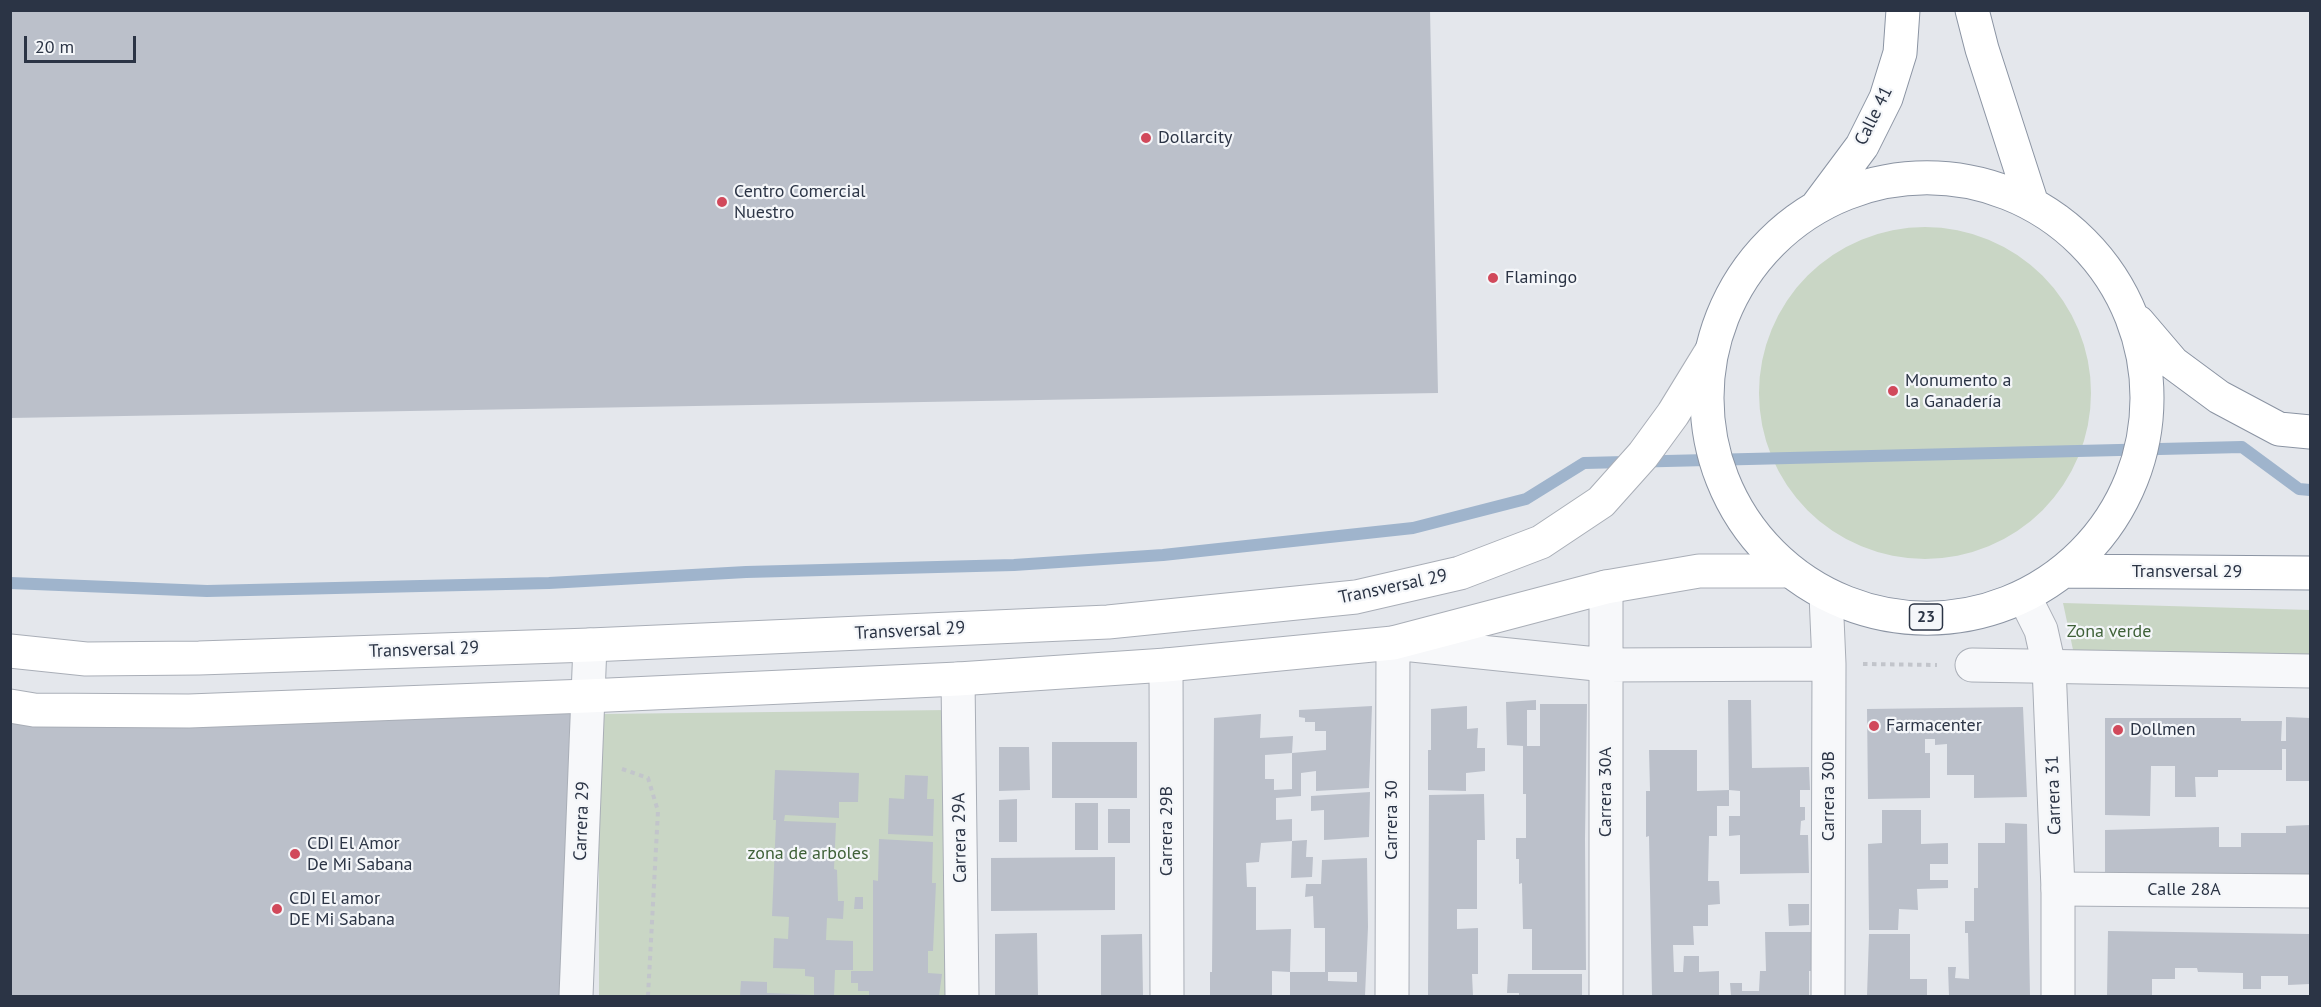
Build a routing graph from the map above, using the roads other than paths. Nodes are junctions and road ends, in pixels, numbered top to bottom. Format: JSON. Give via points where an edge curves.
{"nodes":[{"id":1,"x":1903,"y":10,"type":"edge"},
{"id":2,"x":1972,"y":10,"type":"edge"},
{"id":3,"x":2032,"y":204,"type":"junction"},
{"id":4,"x":1815,"y":209,"type":"junction"},
{"id":5,"x":2133,"y":316,"type":"junction"},
{"id":6,"x":1711,"y":352,"type":"junction"},
{"id":7,"x":2310,"y":432,"type":"edge"},
{"id":8,"x":1789,"y":571,"type":"junction"},
{"id":9,"x":2063,"y":571,"type":"junction"},
{"id":10,"x":2310,"y":573,"type":"edge"},
{"id":11,"x":1606,"y":587,"type":"junction"},
{"id":12,"x":1826,"y":595,"type":"junction"},
{"id":13,"x":2025,"y":598,"type":"junction"},
{"id":14,"x":1393,"y":643,"type":"junction"},
{"id":15,"x":590,"y":645,"type":"junction"},
{"id":16,"x":10,"y":651,"type":"edge"},
{"id":17,"x":1606,"y":664,"type":"junction"},
{"id":18,"x":1829,"y":664,"type":"junction"},
{"id":19,"x":1166,"y":665,"type":"junction"},
{"id":20,"x":1972,"y":665,"type":"road end"},
{"id":21,"x":2049,"y":666,"type":"junction"},
{"id":22,"x":2310,"y":671,"type":"edge"},
{"id":23,"x":958,"y":679,"type":"junction"},
{"id":24,"x":587,"y":696,"type":"junction"},
{"id":25,"x":10,"y":706,"type":"edge"},
{"id":26,"x":2058,"y":889,"type":"junction"},
{"id":27,"x":2310,"y":891,"type":"edge"},
{"id":28,"x":576,"y":996,"type":"edge"},
{"id":29,"x":962,"y":996,"type":"edge"},
{"id":30,"x":1167,"y":996,"type":"edge"},
{"id":31,"x":1392,"y":996,"type":"edge"},
{"id":32,"x":1606,"y":996,"type":"edge"},
{"id":33,"x":1828,"y":996,"type":"edge"},
{"id":34,"x":2058,"y":996,"type":"edge"}],
"edges":[{"from":1,"to":4,"type":"main road","name":"Calle 41","via":[[1900,53],[1886,98],[1862,146]]},
{"from":2,"to":3,"type":"main road"},
{"from":3,"to":4,"type":"main road","number":"23","via":[[1961,180],[1923,178],[1885,182],[1848,193]]},
{"from":3,"to":5,"type":"main road","number":"23","via":[[2064,225],[2092,251]]},
{"from":4,"to":6,"type":"main road","number":"23","via":[[1778,236],[1748,270],[1725,309]]},
{"from":5,"to":7,"type":"main road","number":"23","via":[[2173,363],[2219,397],[2279,429]]},
{"from":5,"to":9,"type":"main road","number":"23","via":[[2148,388],[2144,440],[2128,489],[2101,534]]},
{"from":6,"to":8,"type":"main road","number":"23","via":[[1706,413],[1718,473],[1747,527]]},
{"from":6,"to":15,"type":"main road","name":"Transversal 29","via":[[1643,455],[1601,502],[1541,542],[1460,573],[1356,597],[1108,622]]},
{"from":8,"to":11,"type":"main road","via":[[1699,571]]},
{"from":8,"to":12,"type":"main road","number":"23"},
{"from":9,"to":10,"type":"main road","name":"Transversal 29"},
{"from":9,"to":13,"type":"main road","number":"23"},
{"from":11,"to":14,"type":"main road"},
{"from":11,"to":17,"type":"street","name":"Carrera 30A"},
{"from":12,"to":13,"type":"main road","number":"23","via":[[1881,614],[1940,618]]},
{"from":12,"to":18,"type":"street","name":"Carrera 30B"},
{"from":13,"to":21,"type":"street","name":"Carrera 31","via":[[2041,630]]},
{"from":14,"to":17,"type":"street"},
{"from":14,"to":19,"type":"main road"},
{"from":14,"to":31,"type":"street","name":"Carrera 30"},
{"from":15,"to":16,"type":"main road","name":"Transversal 29","via":[[109,659]]},
{"from":15,"to":24,"type":"street","name":"Carrera 29"},
{"from":17,"to":18,"type":"street"},
{"from":17,"to":32,"type":"street","name":"Carrera 30A"},
{"from":18,"to":33,"type":"street","name":"Carrera 30B"},
{"from":19,"to":23,"type":"main road"},
{"from":19,"to":30,"type":"street","name":"Carrera 29B"},
{"from":20,"to":21,"type":"street"},
{"from":21,"to":22,"type":"street"},
{"from":21,"to":26,"type":"street","name":"Carrera 31"},
{"from":23,"to":24,"type":"main road"},
{"from":23,"to":29,"type":"street","name":"Carrera 29A"},
{"from":24,"to":25,"type":"main road","via":[[189,711],[34,710]]},
{"from":24,"to":28,"type":"street","name":"Carrera 29"},
{"from":26,"to":27,"type":"street","name":"Calle 28A"},
{"from":26,"to":34,"type":"street","name":"Carrera 31"}]}
